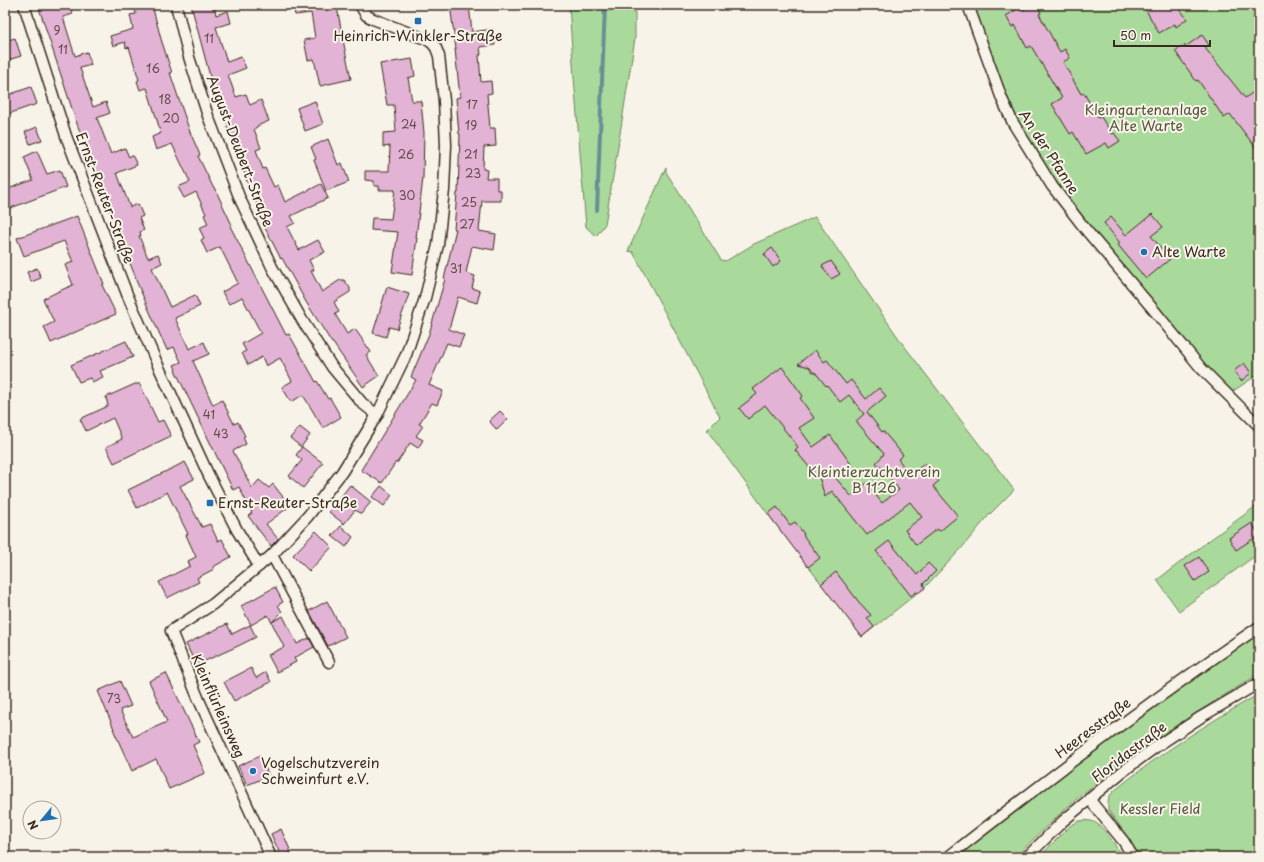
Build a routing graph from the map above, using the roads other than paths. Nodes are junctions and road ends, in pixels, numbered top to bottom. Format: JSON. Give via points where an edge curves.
{"nodes":[{"id":1,"x":24,"y":5,"type":"edge"},
{"id":2,"x":176,"y":5,"type":"edge"},
{"id":3,"x":360,"y":5,"type":"edge"},
{"id":4,"x":968,"y":5,"type":"edge"},
{"id":5,"x":377,"y":416,"type":"junction"},
{"id":6,"x":1259,"y":426,"type":"edge"},
{"id":7,"x":272,"y":555,"type":"junction"},
{"id":8,"x":259,"y":566,"type":"junction"},
{"id":9,"x":1259,"y":627,"type":"edge"},
{"id":10,"x":329,"y":662,"type":"dead end"},
{"id":11,"x":1259,"y":683,"type":"edge"},
{"id":12,"x":1089,"y":800,"type":"junction"},
{"id":13,"x":271,"y":857,"type":"edge"},
{"id":14,"x":948,"y":857,"type":"edge"},
{"id":15,"x":1027,"y":857,"type":"edge"},
{"id":16,"x":1133,"y":857,"type":"edge"}],
"edges":[{"from":1,"to":8,"type":"street","name":"Ernst-Reuter-Straße","via":[[66,136],[127,294],[209,476],[236,530]]},
{"from":2,"to":5,"type":"street","name":"August-Deubert-Straße","via":[[208,116],[240,199],[272,267],[332,367],[362,403]]},
{"from":3,"to":5,"type":"street","via":[[366,15],[373,19],[428,40],[436,48],[444,101],[446,144],[438,245],[425,298],[406,355]]},
{"from":4,"to":6,"type":"street","name":"An der Pfanne","via":[[1013,123],[1052,186],[1201,368]]},
{"from":5,"to":7,"type":"street","via":[[342,472],[308,516]]},
{"from":7,"to":8,"type":"street"},
{"from":7,"to":10,"type":"street"},
{"from":8,"to":13,"type":"street","name":"Kleinflürleinsweg","via":[[213,604],[171,631],[199,700]]},
{"from":9,"to":14,"type":"street","name":"Heeresstraße","via":[[1106,735]]},
{"from":11,"to":12,"type":"street","name":"Floridastraße","via":[[1157,746]]},
{"from":12,"to":15,"type":"street","name":"Floridastraße","via":[[1063,821]]},
{"from":12,"to":16,"type":"street","via":[[1124,842]]}]}
